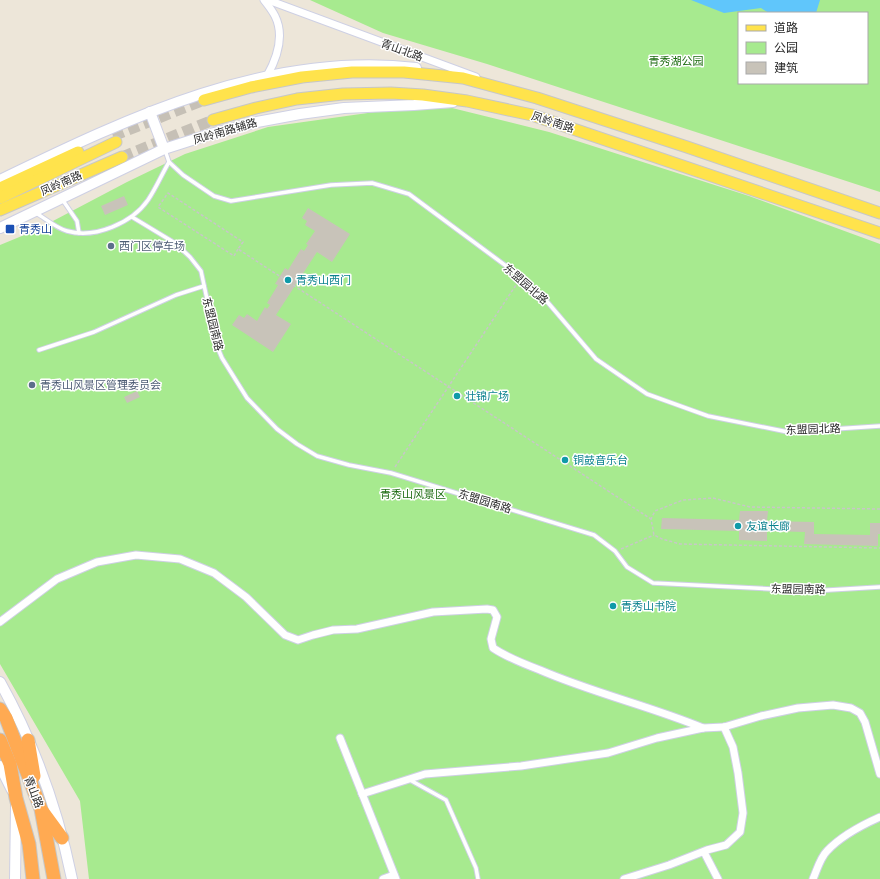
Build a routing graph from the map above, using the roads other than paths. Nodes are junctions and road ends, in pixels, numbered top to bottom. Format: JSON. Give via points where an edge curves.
{"nodes":[{"id":1,"x":264,"y":0,"type":"edge"},
{"id":2,"x":268,"y":0,"type":"edge"},
{"id":3,"x":468,"y":74,"type":"junction"},
{"id":4,"x":267,"y":76,"type":"junction"},
{"id":5,"x":537,"y":98,"type":"junction"},
{"id":6,"x":467,"y":100,"type":"junction"},
{"id":7,"x":206,"y":103,"type":"tunnel mouth"},
{"id":8,"x":150,"y":112,"type":"junction"},
{"id":9,"x":213,"y":120,"type":"tunnel mouth"},
{"id":10,"x":164,"y":149,"type":"junction"},
{"id":11,"x":122,"y":156,"type":"tunnel mouth"},
{"id":12,"x":169,"y":162,"type":"junction"},
{"id":13,"x":90,"y":171,"type":"junction"},
{"id":14,"x":0,"y":180,"type":"edge"},
{"id":15,"x":0,"y":188,"type":"edge"},
{"id":16,"x":0,"y":198,"type":"edge"},
{"id":17,"x":62,"y":199,"type":"junction"},
{"id":18,"x":0,"y":210,"type":"edge"},
{"id":19,"x":35,"y":212,"type":"junction"},
{"id":20,"x":880,"y":213,"type":"edge"},
{"id":21,"x":132,"y":216,"type":"junction"},
{"id":22,"x":0,"y":219,"type":"edge"},
{"id":23,"x":0,"y":228,"type":"edge"},
{"id":24,"x":79,"y":233,"type":"junction"},
{"id":25,"x":880,"y":233,"type":"edge"},
{"id":26,"x":204,"y":286,"type":"junction"},
{"id":27,"x":39,"y":350,"type":"dead end"},
{"id":28,"x":880,"y":426,"type":"edge"},
{"id":29,"x":880,"y":587,"type":"edge"},
{"id":30,"x":0,"y":622,"type":"edge"},
{"id":31,"x":0,"y":682,"type":"edge"},
{"id":32,"x":0,"y":709,"type":"edge"},
{"id":33,"x":724,"y":727,"type":"junction"},
{"id":34,"x":703,"y":728,"type":"junction"},
{"id":35,"x":340,"y":738,"type":"dead end"},
{"id":36,"x":0,"y":740,"type":"edge"},
{"id":37,"x":28,"y":740,"type":"junction"},
{"id":38,"x":0,"y":766,"type":"edge"},
{"id":39,"x":880,"y":774,"type":"edge"},
{"id":40,"x":408,"y":780,"type":"junction"},
{"id":41,"x":362,"y":794,"type":"junction"},
{"id":42,"x":16,"y":798,"type":"junction"},
{"id":43,"x":41,"y":809,"type":"junction"},
{"id":44,"x":880,"y":816,"type":"edge"},
{"id":45,"x":62,"y":838,"type":"junction"},
{"id":46,"x":704,"y":852,"type":"junction"},
{"id":47,"x":395,"y":877,"type":"edge"},
{"id":48,"x":16,"y":879,"type":"edge"},
{"id":49,"x":33,"y":879,"type":"edge"},
{"id":50,"x":54,"y":879,"type":"edge"},
{"id":51,"x":72,"y":879,"type":"edge"},
{"id":52,"x":383,"y":879,"type":"edge"},
{"id":53,"x":478,"y":879,"type":"edge"},
{"id":54,"x":624,"y":879,"type":"edge"},
{"id":55,"x":718,"y":879,"type":"edge"},
{"id":56,"x":813,"y":879,"type":"edge"}],
"edges":[{"from":1,"to":4,"type":"street","via":[[275,16],[280,36],[278,52]]},
{"from":2,"to":3,"type":"street","name":"青山北路"},
{"from":3,"to":4,"type":"street","via":[[392,65],[351,65]]},
{"from":3,"to":5,"type":"street","name":"青山北路"},
{"from":4,"to":8,"type":"street","via":[[201,94]]},
{"from":5,"to":7,"type":"main road","name":"凤岭南路","via":[[461,84],[411,79],[353,79],[303,84]]},
{"from":5,"to":20,"type":"main road","name":"凤岭南路"},
{"from":6,"to":9,"type":"main road","name":"凤岭南路","via":[[391,93],[343,94],[297,99]]},
{"from":6,"to":10,"type":"street","name":"凤岭南路辅路","via":[[344,108],[300,114],[214,133]]},
{"from":6,"to":25,"type":"main road","name":"凤岭南路","via":[[532,115]]},
{"from":8,"to":10,"type":"street"},
{"from":8,"to":14,"type":"street"},
{"from":10,"to":12,"type":"lane"},
{"from":10,"to":17,"type":"street","name":"凤岭南路辅路"},
{"from":11,"to":13,"type":"main road","name":"凤岭南路"},
{"from":12,"to":21,"type":"lane","via":[[148,200]]},
{"from":12,"to":28,"type":"lane","name":"东盟园北路","via":[[214,196],[231,201],[331,185],[372,183],[409,194],[521,277],[544,298],[596,359],[647,394],[708,416],[788,432]]},
{"from":13,"to":18,"type":"main road","name":"凤岭南路"},
{"from":13,"to":22,"type":"main road","via":[[55,193]]},
{"from":15,"to":16,"type":"main road","name":"凤岭南路","via":[[114,139]]},
{"from":17,"to":19,"type":"street","name":"凤岭南路辅路"},
{"from":17,"to":24,"type":"lane","via":[[77,221]]},
{"from":19,"to":23,"type":"street","name":"凤岭南路辅路"},
{"from":19,"to":24,"type":"lane","via":[[57,227]]},
{"from":21,"to":24,"type":"lane","via":[[94,233]]},
{"from":21,"to":26,"type":"lane","name":"东盟园南路","via":[[175,243],[190,257],[201,271]]},
{"from":26,"to":27,"type":"lane","via":[[176,295],[94,332]]},
{"from":26,"to":29,"type":"lane","name":"东盟园南路","via":[[217,346],[247,398],[277,429],[317,456],[391,473],[594,534],[615,551],[627,566],[653,583],[812,591]]},
{"from":30,"to":34,"type":"street","via":[[57,579],[97,562],[136,555],[180,560],[214,572],[246,597],[285,635],[298,640],[333,630],[357,629],[434,612],[487,608],[493,610],[497,617],[491,639],[493,648],[504,655],[562,680],[677,717]]},
{"from":31,"to":37,"type":"street","via":[[15,708]]},
{"from":32,"to":43,"type":"highway","name":"青山路","via":[[6,718]]},
{"from":33,"to":34,"type":"street"},
{"from":33,"to":39,"type":"street","via":[[798,708],[833,705],[851,708],[860,713],[865,722]]},
{"from":33,"to":46,"type":"street","via":[[733,747],[738,773],[743,813],[740,832],[726,845]]},
{"from":34,"to":40,"type":"street","via":[[657,738],[608,753],[521,766],[425,774]]},
{"from":35,"to":41,"type":"street"},
{"from":36,"to":42,"type":"highway","name":"青山路","via":[[10,764]]},
{"from":37,"to":43,"type":"highway"},
{"from":37,"to":45,"type":"street"},
{"from":38,"to":42,"type":"street"},
{"from":40,"to":41,"type":"street"},
{"from":40,"to":53,"type":"lane","via":[[446,800],[476,868]]},
{"from":41,"to":47,"type":"street"},
{"from":42,"to":48,"type":"street"},
{"from":42,"to":49,"type":"highway","name":"青山路","via":[[29,844]]},
{"from":43,"to":45,"type":"highway"},
{"from":43,"to":50,"type":"highway","name":"青山路"},
{"from":44,"to":56,"type":"street","via":[[865,823],[827,851]]},
{"from":45,"to":51,"type":"street"},
{"from":46,"to":54,"type":"street"},
{"from":46,"to":55,"type":"street"},
{"from":47,"to":52,"type":"street"}]}
